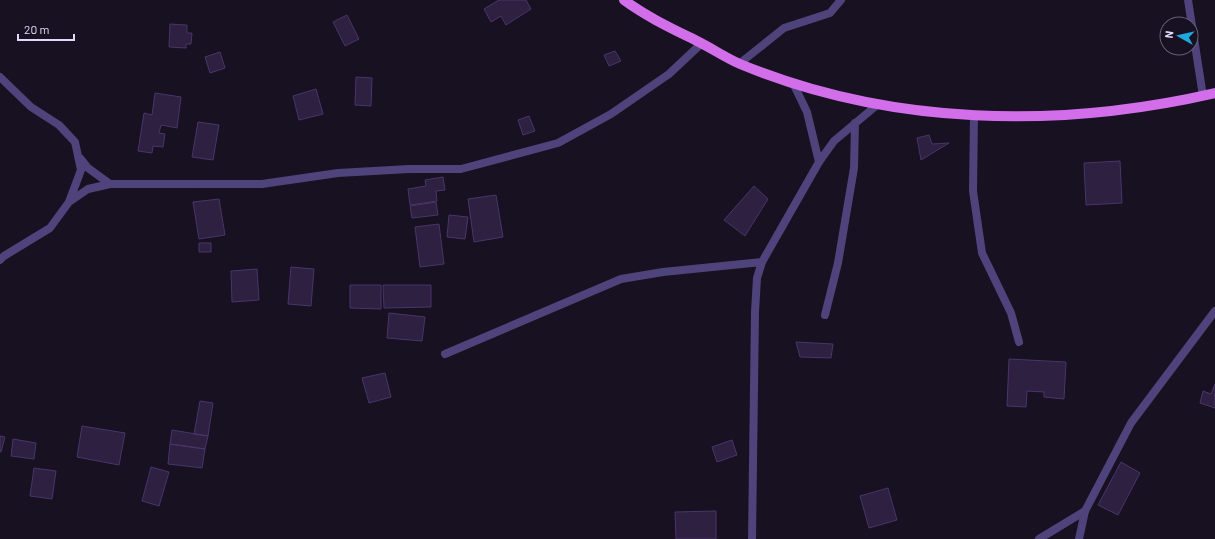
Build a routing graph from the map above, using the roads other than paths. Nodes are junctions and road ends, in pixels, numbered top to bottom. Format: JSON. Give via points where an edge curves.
{"nodes":[{"id":1,"x":624,"y":0,"type":"edge"},
{"id":2,"x":840,"y":0,"type":"edge"},
{"id":3,"x":1188,"y":0,"type":"edge"},
{"id":4,"x":702,"y":43,"type":"junction"},
{"id":5,"x":739,"y":64,"type":"junction"},
{"id":6,"x":0,"y":77,"type":"edge"},
{"id":7,"x":793,"y":83,"type":"junction"},
{"id":8,"x":1215,"y":93,"type":"edge"},
{"id":9,"x":1203,"y":96,"type":"junction"},
{"id":10,"x":877,"y":105,"type":"junction"},
{"id":11,"x":974,"y":115,"type":"junction"},
{"id":12,"x":855,"y":123,"type":"junction"},
{"id":13,"x":77,"y":154,"type":"junction"},
{"id":14,"x":818,"y":162,"type":"junction"},
{"id":15,"x":110,"y":184,"type":"junction"},
{"id":16,"x":69,"y":202,"type":"junction"},
{"id":17,"x":0,"y":260,"type":"edge"},
{"id":18,"x":762,"y":262,"type":"junction"},
{"id":19,"x":1215,"y":311,"type":"edge"},
{"id":20,"x":825,"y":315,"type":"dead end"},
{"id":21,"x":1019,"y":342,"type":"dead end"},
{"id":22,"x":445,"y":354,"type":"dead end"},
{"id":23,"x":1085,"y":511,"type":"junction"},
{"id":24,"x":752,"y":539,"type":"edge"},
{"id":25,"x":1039,"y":539,"type":"edge"},
{"id":26,"x":1079,"y":539,"type":"edge"}],
"edges":[{"from":1,"to":4,"type":"main road","via":[[640,12]]},
{"from":2,"to":5,"type":"street","via":[[830,13],[784,28]]},
{"from":3,"to":9,"type":"street"},
{"from":4,"to":5,"type":"main road"},
{"from":4,"to":15,"type":"street","via":[[669,74],[611,114],[558,143],[461,169],[338,173],[262,184]]},
{"from":5,"to":7,"type":"main road"},
{"from":6,"to":13,"type":"street","via":[[31,106],[59,125],[75,142]]},
{"from":7,"to":10,"type":"main road"},
{"from":7,"to":14,"type":"street","via":[[807,112]]},
{"from":8,"to":9,"type":"main road"},
{"from":9,"to":11,"type":"main road","via":[[1145,107],[1076,115]]},
{"from":10,"to":11,"type":"main road"},
{"from":10,"to":12,"type":"street"},
{"from":11,"to":21,"type":"street","via":[[974,191],[982,253],[1011,313]]},
{"from":12,"to":14,"type":"street","via":[[834,141]]},
{"from":12,"to":20,"type":"street","via":[[854,168],[838,263]]},
{"from":13,"to":15,"type":"street","via":[[88,168]]},
{"from":13,"to":16,"type":"street","via":[[81,170]]},
{"from":14,"to":18,"type":"street"},
{"from":15,"to":16,"type":"street","via":[[88,189]]},
{"from":16,"to":17,"type":"street","via":[[50,228]]},
{"from":18,"to":22,"type":"street","via":[[621,279]]},
{"from":18,"to":24,"type":"street","via":[[757,278],[755,312]]},
{"from":19,"to":23,"type":"street","via":[[1131,424]]},
{"from":23,"to":25,"type":"street"},
{"from":23,"to":26,"type":"street"}]}
